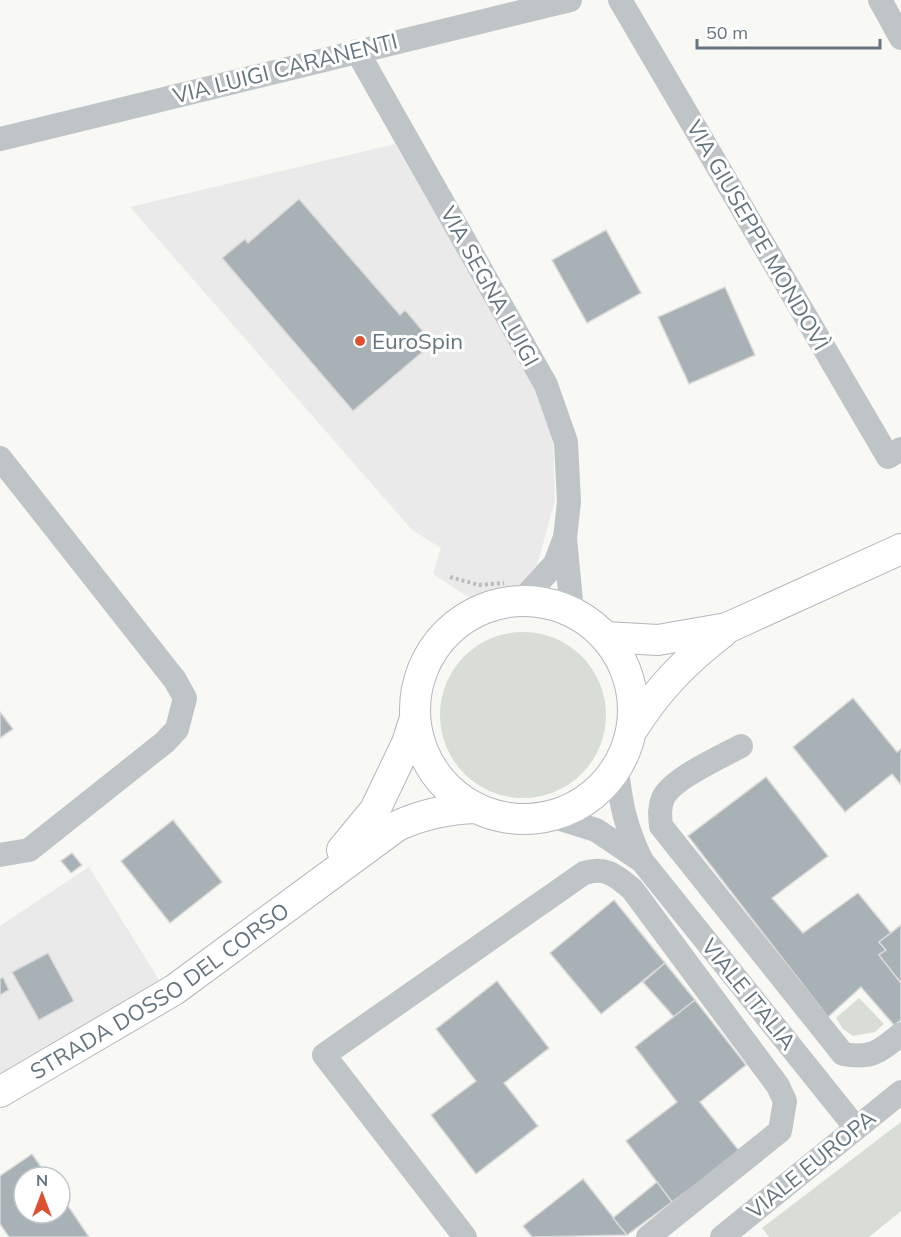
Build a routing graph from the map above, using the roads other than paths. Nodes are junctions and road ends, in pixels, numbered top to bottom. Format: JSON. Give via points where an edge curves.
{"nodes":[{"id":1,"x":570,"y":0,"type":"edge"},
{"id":2,"x":620,"y":0,"type":"edge"},
{"id":3,"x":880,"y":0,"type":"edge"},
{"id":4,"x":901,"y":38,"type":"edge"},
{"id":5,"x":357,"y":51,"type":"junction"},
{"id":6,"x":0,"y":139,"type":"edge"},
{"id":7,"x":901,"y":449,"type":"edge"},
{"id":8,"x":0,"y":458,"type":"edge"},
{"id":9,"x":565,"y":538,"type":"junction"},
{"id":10,"x":901,"y":549,"type":"edge"},
{"id":11,"x":516,"y":591,"type":"junction"},
{"id":12,"x":572,"y":612,"type":"junction"},
{"id":13,"x":727,"y":628,"type":"junction"},
{"id":14,"x":605,"y":637,"type":"junction"},
{"id":15,"x":415,"y":718,"type":"junction"},
{"id":16,"x":632,"y":730,"type":"junction"},
{"id":17,"x":741,"y":746,"type":"dead end"},
{"id":18,"x":617,"y":768,"type":"junction"},
{"id":19,"x":476,"y":808,"type":"junction"},
{"id":20,"x":551,"y":816,"type":"junction"},
{"id":21,"x":0,"y":855,"type":"edge"},
{"id":22,"x":642,"y":861,"type":"junction"},
{"id":23,"x":697,"y":874,"type":"junction"},
{"id":24,"x":314,"y":885,"type":"junction"},
{"id":25,"x":670,"y":896,"type":"junction"},
{"id":26,"x":805,"y":1009,"type":"junction"},
{"id":27,"x":778,"y":1031,"type":"junction"},
{"id":28,"x":901,"y":1034,"type":"edge"},
{"id":29,"x":0,"y":1092,"type":"edge"},
{"id":30,"x":901,"y":1092,"type":"edge"},
{"id":31,"x":856,"y":1128,"type":"junction"},
{"id":32,"x":465,"y":1237,"type":"edge"},
{"id":33,"x":648,"y":1237,"type":"edge"},
{"id":34,"x":722,"y":1237,"type":"edge"}],
"edges":[{"from":1,"to":5,"type":"street","name":"VIA LUIGI CARANENTI"},
{"from":2,"to":7,"type":"street","name":"VIA GIUSEPPE MONDOVÌ","via":[[888,457]]},
{"from":3,"to":4,"type":"street"},
{"from":5,"to":6,"type":"street","name":"VIA LUIGI CARANENTI"},
{"from":5,"to":9,"type":"street","name":"VIA SEGNA LUIGI","via":[[546,385],[566,442],[569,502]]},
{"from":8,"to":21,"type":"street","via":[[175,680],[185,698],[177,729],[165,742],[29,850]]},
{"from":9,"to":11,"type":"street","name":"VIA SEGNA LUIGI","via":[[555,564]]},
{"from":9,"to":12,"type":"street","name":"VIA SEGNA LUIGI"},
{"from":10,"to":13,"type":"main road"},
{"from":11,"to":12,"type":"main road"},
{"from":11,"to":15,"type":"main road","via":[[463,620],[441,641],[420,677]]},
{"from":12,"to":14,"type":"main road"},
{"from":13,"to":14,"type":"main road","via":[[658,640]]},
{"from":13,"to":16,"type":"main road","via":[[679,667]]},
{"from":14,"to":16,"type":"main road","via":[[628,676],[634,713]]},
{"from":15,"to":19,"type":"main road","via":[[419,740],[431,767],[449,790]]},
{"from":15,"to":24,"type":"main road","name":"STRADA DOSSO DEL CORSO","via":[[375,810]]},
{"from":16,"to":18,"type":"main road"},
{"from":17,"to":23,"type":"street","via":[[675,784],[662,802],[661,826]]},
{"from":18,"to":20,"type":"main road","via":[[600,789],[578,805]]},
{"from":18,"to":22,"type":"street","name":"VIALE ITALIA","via":[[622,810]]},
{"from":19,"to":20,"type":"main road","via":[[517,819]]},
{"from":19,"to":24,"type":"main road","name":"STRADA DOSSO DEL CORSO","via":[[443,810],[404,823]]},
{"from":20,"to":22,"type":"street","name":"VIALE ITALIA","via":[[596,830]]},
{"from":22,"to":25,"type":"street","name":"VIALE ITALIA"},
{"from":23,"to":25,"type":"street"},
{"from":23,"to":26,"type":"street"},
{"from":24,"to":29,"type":"main road","name":"STRADA DOSSO DEL CORSO","via":[[174,990]]},
{"from":25,"to":27,"type":"street","name":"VIALE ITALIA"},
{"from":26,"to":27,"type":"street"},
{"from":26,"to":28,"type":"street","via":[[843,1054],[862,1057],[879,1052]]},
{"from":27,"to":31,"type":"street","name":"VIALE ITALIA"},
{"from":30,"to":31,"type":"street","name":"VIALE EUROPA"},
{"from":31,"to":34,"type":"street","name":"VIALE EUROPA"},
{"from":32,"to":33,"type":"street","via":[[324,1055],[597,868],[612,873],[632,889],[778,1086],[784,1101],[780,1131]]}]}
